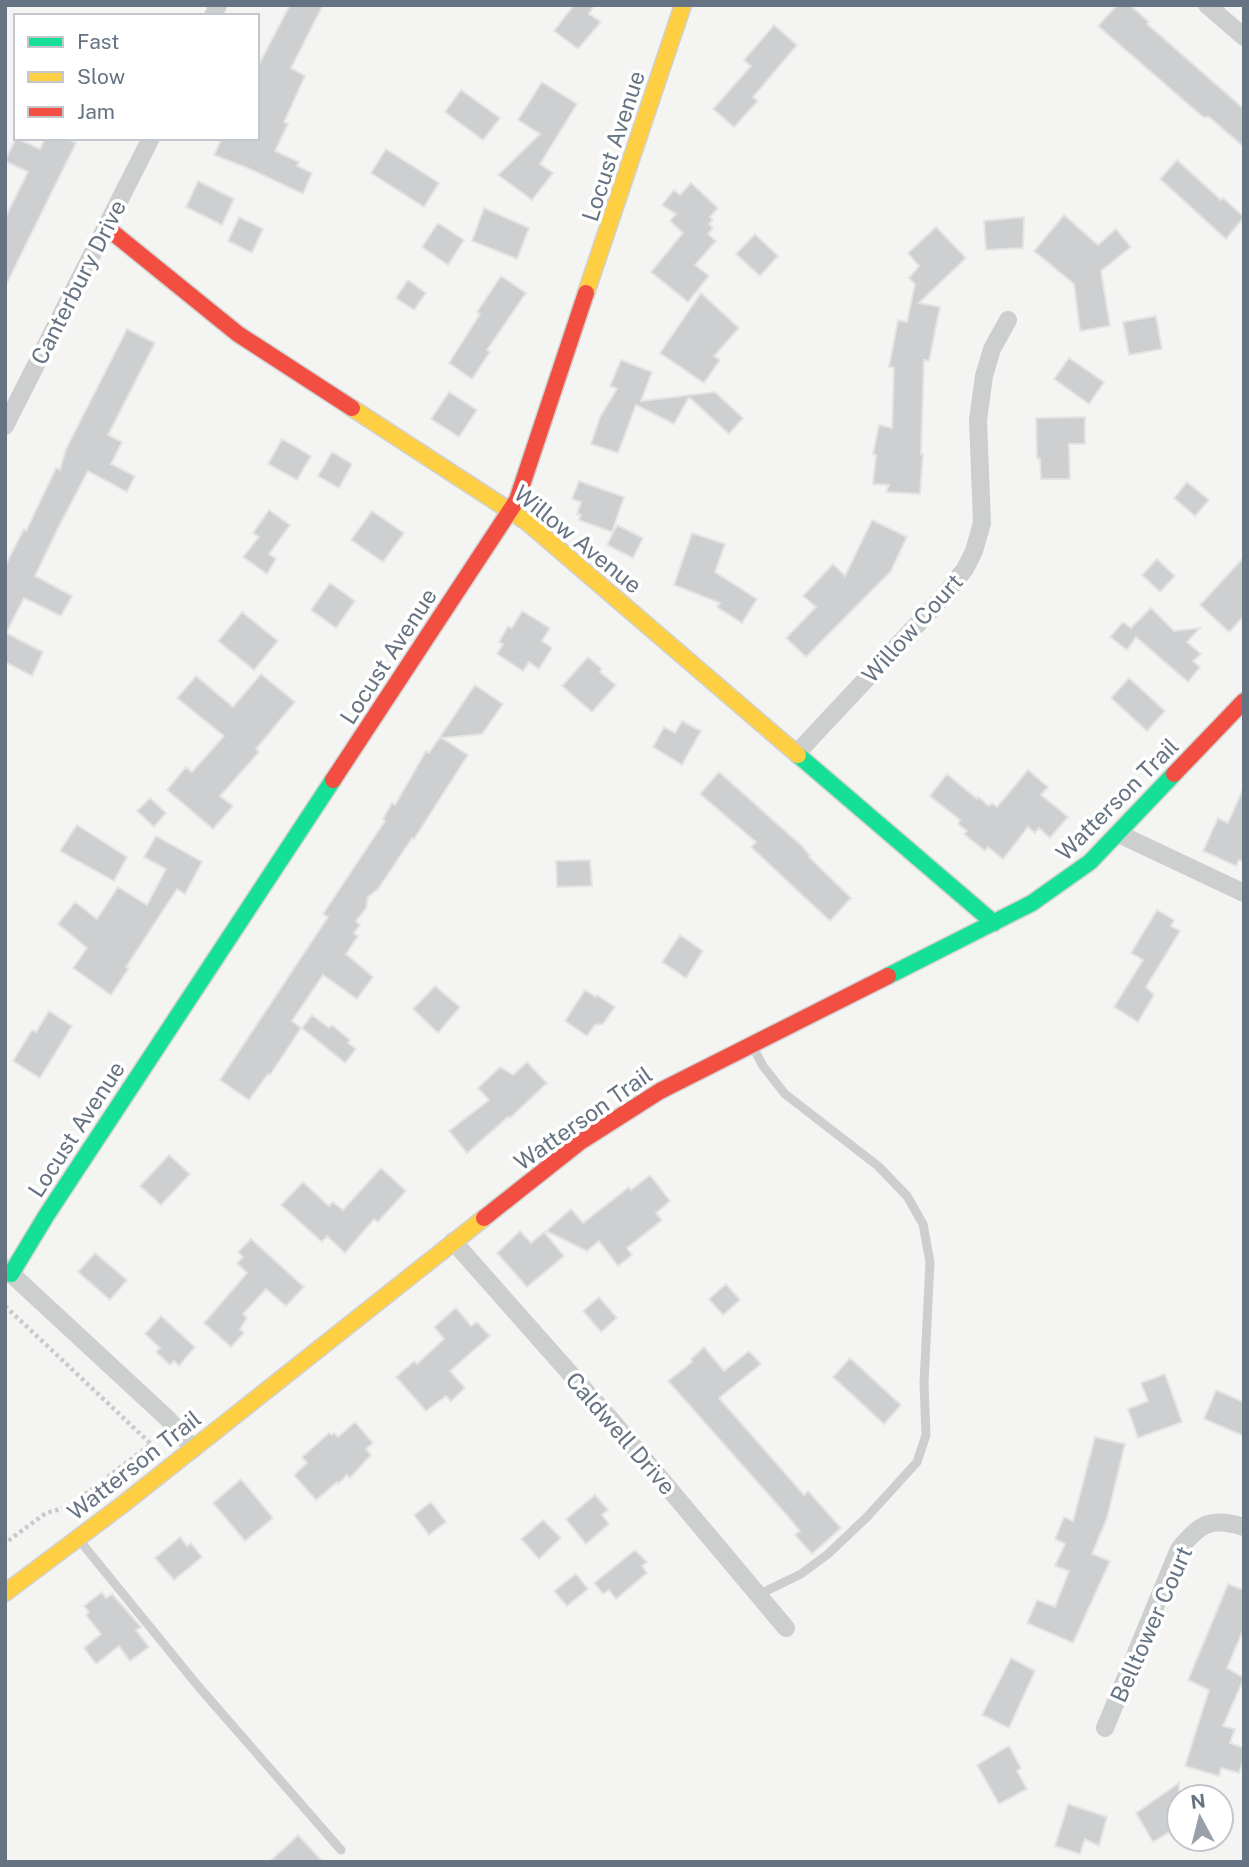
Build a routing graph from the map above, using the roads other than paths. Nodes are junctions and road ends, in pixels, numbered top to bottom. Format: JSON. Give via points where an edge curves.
{"nodes":[{"id":1,"x":683,"y":5,"type":"edge"},
{"id":2,"x":1207,"y":5,"type":"edge"},
{"id":3,"x":1244,"y":37,"type":"edge"},
{"id":4,"x":150,"y":140,"type":"edge"},
{"id":5,"x":106,"y":227,"type":"junction"},
{"id":6,"x":1008,"y":320,"type":"dead end"},
{"id":7,"x":5,"y":426,"type":"edge"},
{"id":8,"x":511,"y":510,"type":"junction"},
{"id":9,"x":1243,"y":704,"type":"edge"},
{"id":10,"x":797,"y":753,"type":"junction"},
{"id":11,"x":1119,"y":834,"type":"junction"},
{"id":12,"x":1244,"y":893,"type":"edge"},
{"id":13,"x":994,"y":923,"type":"junction"},
{"id":14,"x":752,"y":1043,"type":"junction"},
{"id":15,"x":453,"y":1241,"type":"junction"},
{"id":16,"x":8,"y":1271,"type":"edge"},
{"id":17,"x":193,"y":1449,"type":"junction"},
{"id":18,"x":1244,"y":1527,"type":"edge"},
{"id":19,"x":77,"y":1539,"type":"junction"},
{"id":20,"x":5,"y":1592,"type":"edge"},
{"id":21,"x":758,"y":1595,"type":"junction"},
{"id":22,"x":786,"y":1628,"type":"dead end"},
{"id":23,"x":1105,"y":1728,"type":"dead end"},
{"id":24,"x":341,"y":1850,"type":"dead end"}],
"edges":[{"from":1,"to":8,"type":"street","name":"Locust Avenue","via":[[527,477]]},
{"from":2,"to":3,"type":"street"},
{"from":4,"to":5,"type":"street","name":"Canterbury Drive"},
{"from":5,"to":7,"type":"street","name":"Canterbury Drive"},
{"from":5,"to":8,"type":"street","name":"Willow Avenue","via":[[238,334]]},
{"from":6,"to":10,"type":"street","name":"Willow Court","via":[[984,376],[978,420],[982,523],[974,551],[942,598]]},
{"from":8,"to":10,"type":"street","name":"Willow Avenue"},
{"from":8,"to":16,"type":"street","name":"Locust Avenue"},
{"from":9,"to":11,"type":"street","name":"Watterson Trail"},
{"from":10,"to":13,"type":"street","name":"Willow Avenue"},
{"from":11,"to":12,"type":"street"},
{"from":11,"to":13,"type":"street","name":"Watterson Trail","via":[[1066,881]]},
{"from":13,"to":14,"type":"street","name":"Watterson Trail"},
{"from":14,"to":15,"type":"street","name":"Watterson Trail","via":[[621,1114]]},
{"from":14,"to":21,"type":"lane","via":[[785,1094],[878,1166],[907,1196],[923,1224],[930,1262],[923,1383],[926,1435],[917,1462],[828,1554],[802,1574]]},
{"from":15,"to":17,"type":"street","name":"Watterson Trail"},
{"from":15,"to":21,"type":"street","name":"Caldwell Drive"},
{"from":16,"to":17,"type":"street","via":[[168,1419]]},
{"from":17,"to":19,"type":"street","name":"Watterson Trail"},
{"from":18,"to":23,"type":"street","name":"Belltower Court","via":[[1217,1521],[1207,1524],[1195,1530],[1179,1549]]},
{"from":19,"to":20,"type":"street","name":"Watterson Trail"},
{"from":19,"to":24,"type":"lane"},
{"from":21,"to":22,"type":"street","name":"Caldwell Drive"}]}
